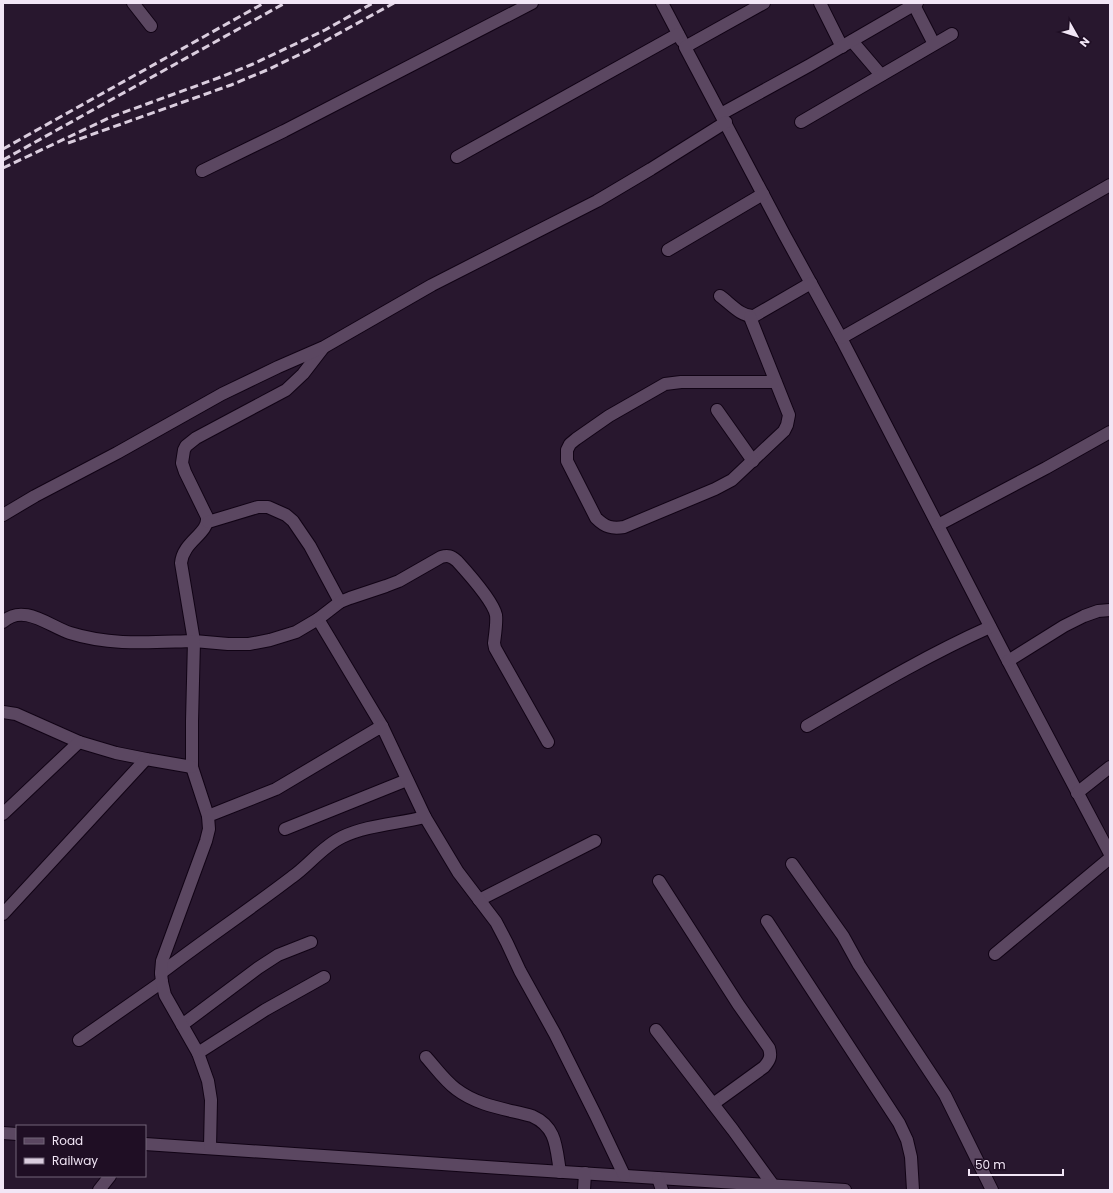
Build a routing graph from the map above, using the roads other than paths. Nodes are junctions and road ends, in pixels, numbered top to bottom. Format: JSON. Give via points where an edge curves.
{"nodes":[{"id":1,"x":133,"y":3,"type":"edge"},
{"id":2,"x":532,"y":3,"type":"edge"},
{"id":3,"x":662,"y":3,"type":"edge"},
{"id":4,"x":764,"y":3,"type":"edge"},
{"id":5,"x":820,"y":3,"type":"edge"},
{"id":6,"x":916,"y":4,"type":"edge"},
{"id":7,"x":151,"y":26,"type":"dead end"},
{"id":8,"x":678,"y":34,"type":"junction"},
{"id":9,"x":952,"y":34,"type":"dead end"},
{"id":10,"x":852,"y":41,"type":"junction"},
{"id":11,"x":934,"y":44,"type":"junction"},
{"id":12,"x":685,"y":47,"type":"junction"},
{"id":13,"x":842,"y":47,"type":"junction"},
{"id":14,"x":881,"y":75,"type":"junction"},
{"id":15,"x":723,"y":118,"type":"junction"},
{"id":16,"x":801,"y":122,"type":"dead end"},
{"id":17,"x":457,"y":157,"type":"dead end"},
{"id":18,"x":202,"y":171,"type":"dead end"},
{"id":19,"x":1110,"y":185,"type":"edge"},
{"id":20,"x":763,"y":194,"type":"junction"},
{"id":21,"x":668,"y":250,"type":"dead end"},
{"id":22,"x":811,"y":283,"type":"junction"},
{"id":23,"x":720,"y":296,"type":"dead end"},
{"id":24,"x":750,"y":316,"type":"junction"},
{"id":25,"x":841,"y":338,"type":"junction"},
{"id":26,"x":324,"y":347,"type":"junction"},
{"id":27,"x":776,"y":382,"type":"junction"},
{"id":28,"x":717,"y":410,"type":"dead end"},
{"id":29,"x":1110,"y":432,"type":"edge"},
{"id":30,"x":753,"y":461,"type":"junction"},
{"id":31,"x":3,"y":515,"type":"edge"},
{"id":32,"x":208,"y":522,"type":"junction"},
{"id":33,"x":938,"y":526,"type":"junction"},
{"id":34,"x":340,"y":602,"type":"junction"},
{"id":35,"x":1110,"y":610,"type":"edge"},
{"id":36,"x":318,"y":619,"type":"junction"},
{"id":37,"x":3,"y":622,"type":"edge"},
{"id":38,"x":990,"y":627,"type":"junction"},
{"id":39,"x":194,"y":641,"type":"junction"},
{"id":40,"x":1008,"y":661,"type":"junction"},
{"id":41,"x":3,"y":712,"type":"edge"},
{"id":42,"x":382,"y":726,"type":"junction"},
{"id":43,"x":807,"y":726,"type":"dead end"},
{"id":44,"x":79,"y":742,"type":"junction"},
{"id":45,"x":548,"y":742,"type":"dead end"},
{"id":46,"x":146,"y":759,"type":"junction"},
{"id":47,"x":192,"y":767,"type":"junction"},
{"id":48,"x":1110,"y":767,"type":"edge"},
{"id":49,"x":407,"y":780,"type":"junction"},
{"id":50,"x":1077,"y":793,"type":"junction"},
{"id":51,"x":3,"y":814,"type":"edge"},
{"id":52,"x":208,"y":816,"type":"junction"},
{"id":53,"x":424,"y":817,"type":"junction"},
{"id":54,"x":285,"y":829,"type":"dead end"},
{"id":55,"x":595,"y":841,"type":"dead end"},
{"id":56,"x":1108,"y":846,"type":"edge"},
{"id":57,"x":1110,"y":858,"type":"edge"},
{"id":58,"x":792,"y":864,"type":"dead end"},
{"id":59,"x":659,"y":881,"type":"dead end"},
{"id":60,"x":479,"y":900,"type":"junction"},
{"id":61,"x":3,"y":914,"type":"edge"},
{"id":62,"x":766,"y":921,"type":"dead end"},
{"id":63,"x":310,"y":942,"type":"dead end"},
{"id":64,"x":995,"y":954,"type":"dead end"},
{"id":65,"x":161,"y":977,"type":"junction"},
{"id":66,"x":324,"y":977,"type":"dead end"},
{"id":67,"x":182,"y":1025,"type":"junction"},
{"id":68,"x":656,"y":1030,"type":"dead end"},
{"id":69,"x":79,"y":1040,"type":"dead end"},
{"id":70,"x":198,"y":1052,"type":"junction"},
{"id":71,"x":426,"y":1057,"type":"dead end"},
{"id":72,"x":713,"y":1104,"type":"junction"},
{"id":73,"x":3,"y":1133,"type":"edge"},
{"id":74,"x":16,"y":1134,"type":"edge"},
{"id":75,"x":146,"y":1144,"type":"edge"},
{"id":76,"x":159,"y":1145,"type":"junction"},
{"id":77,"x":210,"y":1147,"type":"junction"},
{"id":78,"x":146,"y":1152,"type":"edge"},
{"id":79,"x":560,"y":1172,"type":"junction"},
{"id":80,"x":585,"y":1173,"type":"junction"},
{"id":81,"x":624,"y":1175,"type":"junction"},
{"id":82,"x":109,"y":1177,"type":"edge"},
{"id":83,"x":660,"y":1184,"type":"edge"},
{"id":84,"x":773,"y":1185,"type":"junction"},
{"id":85,"x":99,"y":1190,"type":"edge"},
{"id":86,"x":584,"y":1190,"type":"edge"},
{"id":87,"x":845,"y":1190,"type":"edge"},
{"id":88,"x":913,"y":1190,"type":"edge"},
{"id":89,"x":992,"y":1190,"type":"edge"}],
"edges":[{"from":1,"to":7,"type":"street"},
{"from":2,"to":18,"type":"street"},
{"from":3,"to":8,"type":"street"},
{"from":4,"to":12,"type":"street"},
{"from":5,"to":13,"type":"street"},
{"from":6,"to":10,"type":"street"},
{"from":6,"to":11,"type":"street"},
{"from":8,"to":12,"type":"street"},
{"from":8,"to":17,"type":"street"},
{"from":9,"to":11,"type":"street"},
{"from":10,"to":13,"type":"street"},
{"from":10,"to":14,"type":"street"},
{"from":11,"to":14,"type":"street"},
{"from":12,"to":15,"type":"street"},
{"from":13,"to":15,"type":"street"},
{"from":14,"to":16,"type":"street"},
{"from":15,"to":20,"type":"street"},
{"from":15,"to":26,"type":"street","via":[[651,169],[598,201],[432,285]]},
{"from":19,"to":25,"type":"street"},
{"from":20,"to":21,"type":"street"},
{"from":20,"to":22,"type":"street"},
{"from":22,"to":24,"type":"street","via":[[759,314]]},
{"from":22,"to":25,"type":"street"},
{"from":23,"to":24,"type":"street","via":[[740,312]]},
{"from":24,"to":27,"type":"street"},
{"from":25,"to":33,"type":"street"},
{"from":26,"to":31,"type":"street","via":[[222,394]]},
{"from":26,"to":32,"type":"street","via":[[303,374],[286,390],[196,438],[186,446],[182,463]]},
{"from":27,"to":30,"type":"street","via":[[789,415],[787,425]]},
{"from":27,"to":30,"type":"street","via":[[665,384],[609,416],[576,439],[567,450],[567,461],[596,518],[602,524],[615,529],[715,489],[732,480]]},
{"from":28,"to":30,"type":"street"},
{"from":29,"to":33,"type":"street"},
{"from":32,"to":34,"type":"street","via":[[258,506],[268,507],[286,515],[294,521],[310,546]]},
{"from":32,"to":39,"type":"street","via":[[187,547],[181,563]]},
{"from":33,"to":38,"type":"street"},
{"from":34,"to":36,"type":"street"},
{"from":34,"to":45,"type":"street","via":[[399,581],[441,556],[446,555],[457,560],[493,607],[496,616],[494,648]]},
{"from":35,"to":40,"type":"street","via":[[1098,611],[1064,626]]},
{"from":36,"to":39,"type":"street","via":[[296,632],[249,644]]},
{"from":36,"to":42,"type":"street"},
{"from":37,"to":39,"type":"street","via":[[14,614],[20,614],[33,616],[63,631],[101,640]]},
{"from":38,"to":40,"type":"street"},
{"from":38,"to":43,"type":"street","via":[[900,672]]},
{"from":39,"to":47,"type":"street"},
{"from":40,"to":50,"type":"street"},
{"from":41,"to":44,"type":"street","via":[[16,714]]},
{"from":42,"to":49,"type":"street"},
{"from":42,"to":52,"type":"street","via":[[276,789]]},
{"from":44,"to":46,"type":"street"},
{"from":44,"to":51,"type":"street"},
{"from":46,"to":47,"type":"street"},
{"from":46,"to":61,"type":"street"},
{"from":47,"to":52,"type":"street"},
{"from":48,"to":50,"type":"street"},
{"from":49,"to":53,"type":"street"},
{"from":49,"to":54,"type":"street"},
{"from":50,"to":56,"type":"street"},
{"from":52,"to":65,"type":"street","via":[[209,829],[206,841],[162,961]]},
{"from":53,"to":60,"type":"street","via":[[458,872]]},
{"from":53,"to":65,"type":"street","via":[[356,831],[330,844],[291,878]]},
{"from":55,"to":60,"type":"street"},
{"from":57,"to":64,"type":"street"},
{"from":58,"to":89,"type":"street","via":[[843,936],[859,965],[945,1095]]},
{"from":59,"to":72,"type":"street","via":[[771,1053],[764,1067]]},
{"from":60,"to":81,"type":"street","via":[[496,922],[555,1034]]},
{"from":62,"to":88,"type":"street","via":[[899,1123],[911,1156]]},
{"from":63,"to":67,"type":"street","via":[[258,968]]},
{"from":65,"to":67,"type":"street","via":[[165,995]]},
{"from":65,"to":69,"type":"street"},
{"from":66,"to":70,"type":"street"},
{"from":67,"to":70,"type":"street"},
{"from":68,"to":72,"type":"street"},
{"from":70,"to":77,"type":"street","via":[[208,1081],[211,1100]]},
{"from":71,"to":79,"type":"street","via":[[455,1089],[466,1096],[486,1105],[532,1116],[544,1124],[555,1139]]},
{"from":72,"to":84,"type":"street"},
{"from":73,"to":74,"type":"street"},
{"from":75,"to":76,"type":"street"},
{"from":76,"to":77,"type":"street"},
{"from":76,"to":78,"type":"street"},
{"from":77,"to":79,"type":"street"},
{"from":79,"to":80,"type":"street"},
{"from":80,"to":81,"type":"street"},
{"from":80,"to":86,"type":"street"},
{"from":81,"to":83,"type":"street"},
{"from":82,"to":85,"type":"street"},
{"from":83,"to":84,"type":"street"},
{"from":84,"to":87,"type":"street"}]}
